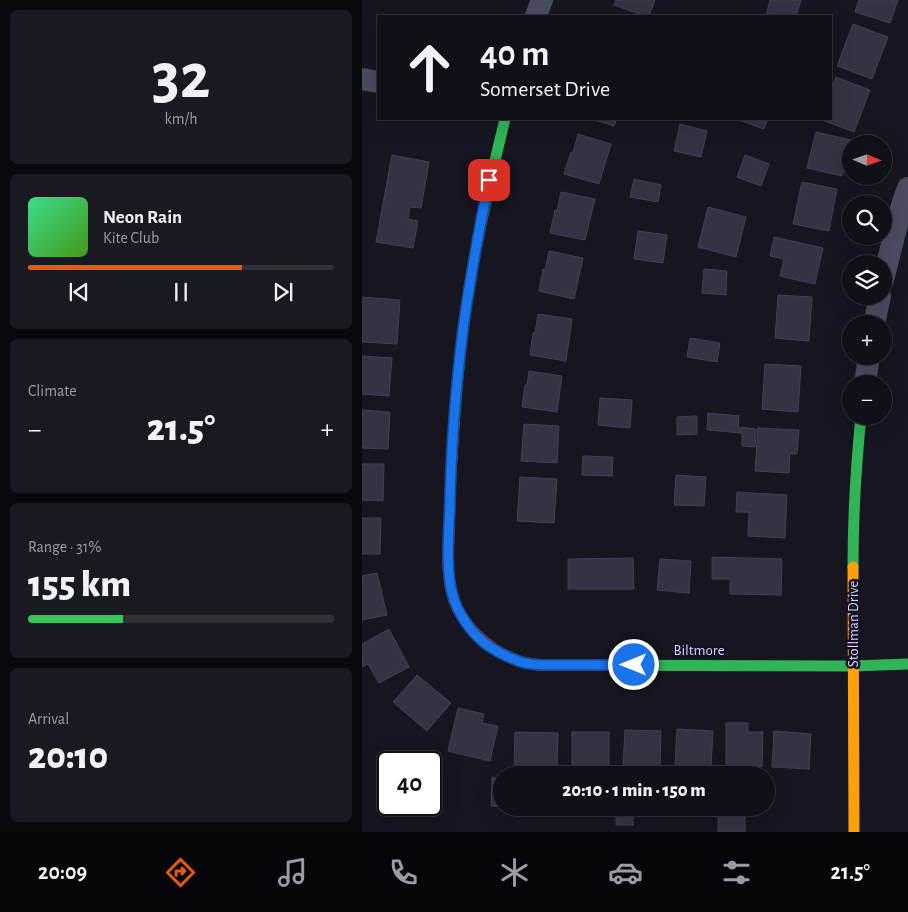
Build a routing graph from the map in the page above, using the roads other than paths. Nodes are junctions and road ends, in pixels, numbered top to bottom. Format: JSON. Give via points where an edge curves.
{"nodes":[{"id":1,"x":542,"y":0,"type":"edge"},
{"id":2,"x":536,"y":15,"type":"edge"},
{"id":3,"x":362,"y":79,"type":"edge"},
{"id":4,"x":377,"y":82,"type":"edge"},
{"id":5,"x":505,"y":120,"type":"edge"},
{"id":6,"x":908,"y":188,"type":"edge"},
{"id":7,"x":889,"y":255,"type":"edge"},
{"id":8,"x":860,"y":425,"type":"edge"},
{"id":9,"x":908,"y":664,"type":"edge"},
{"id":10,"x":853,"y":666,"type":"junction"},
{"id":11,"x":854,"y":832,"type":"edge"}],
"edges":[{"from":1,"to":2,"type":"street"},
{"from":3,"to":4,"type":"street"},
{"from":5,"to":10,"type":"street","name":"Biltmore","via":[[476,247],[463,330],[453,436],[448,554],[450,582],[452,596],[471,630],[505,655],[540,665]]},
{"from":6,"to":7,"type":"street"},
{"from":8,"to":10,"type":"street","name":"Stollman Drive","via":[[852,521]]},
{"from":9,"to":10,"type":"street","name":"Biltmore"},
{"from":10,"to":11,"type":"street","name":"Stollman Drive"}]}
